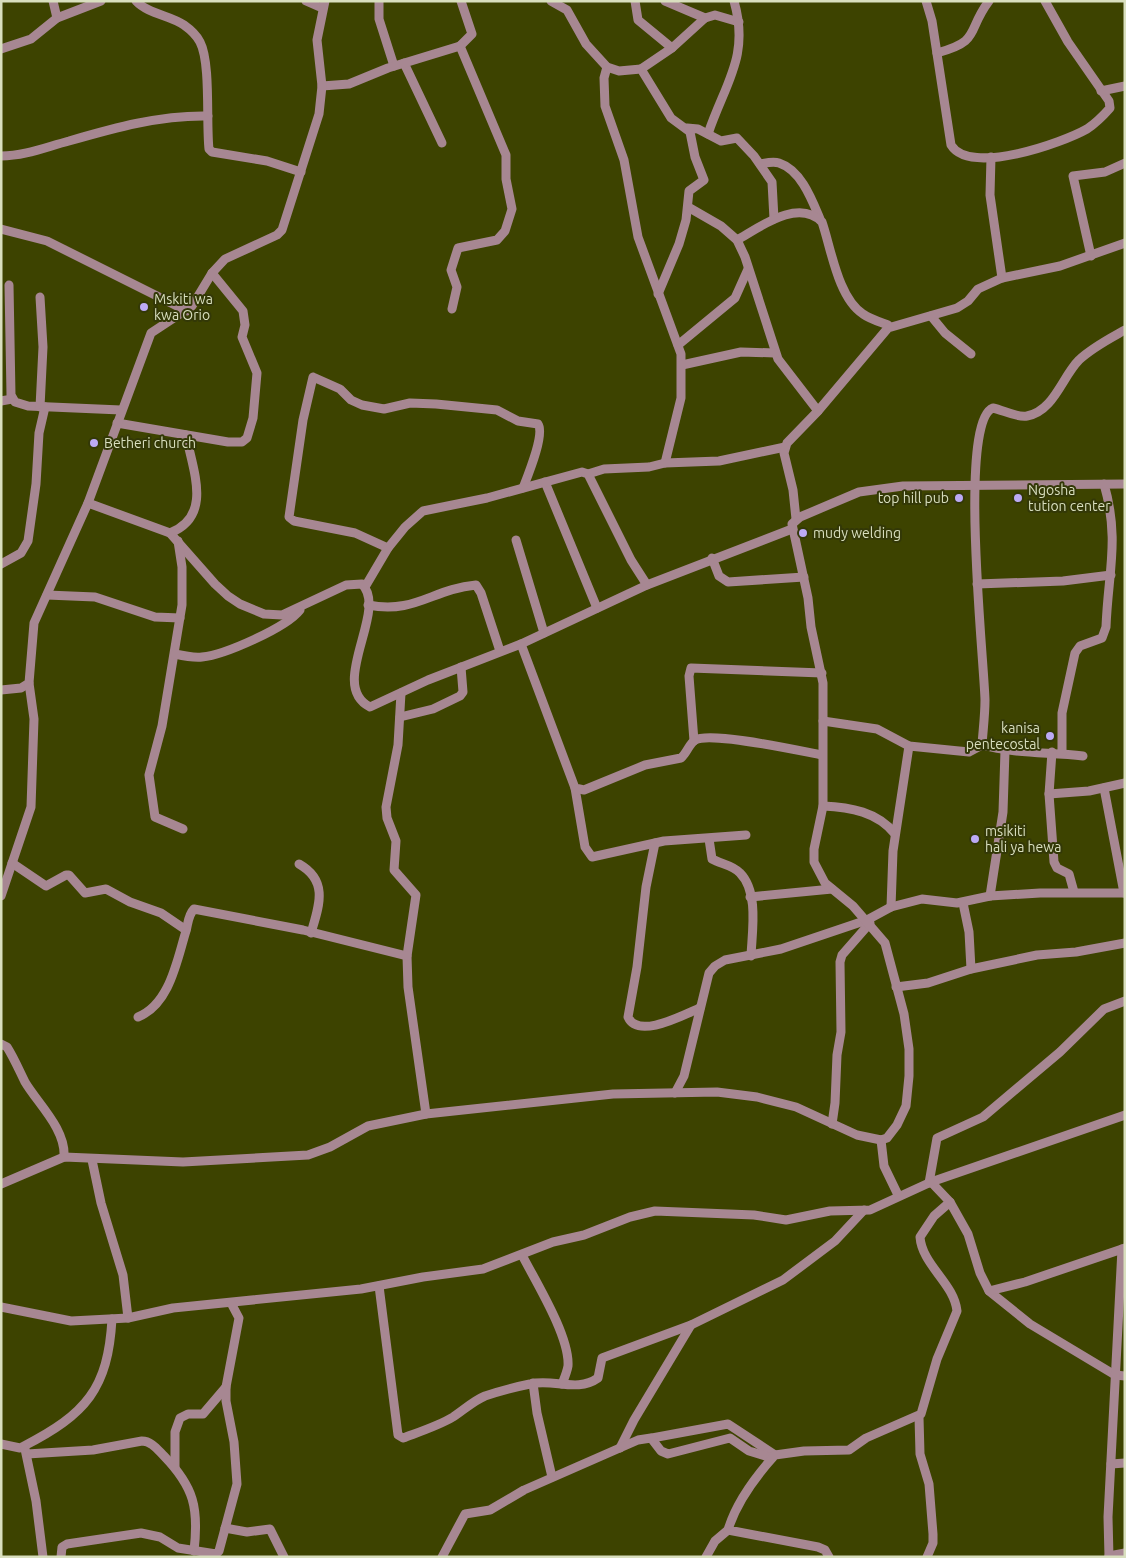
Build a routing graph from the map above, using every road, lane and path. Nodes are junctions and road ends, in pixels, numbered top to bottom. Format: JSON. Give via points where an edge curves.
{"nodes":[{"id":1,"x":53,"y":1,"type":"edge"},
{"id":2,"x":101,"y":1,"type":"edge"},
{"id":3,"x":136,"y":1,"type":"edge"},
{"id":4,"x":306,"y":1,"type":"edge"},
{"id":5,"x":379,"y":1,"type":"edge"},
{"id":6,"x":461,"y":1,"type":"edge"},
{"id":7,"x":551,"y":1,"type":"edge"},
{"id":8,"x":635,"y":1,"type":"edge"},
{"id":9,"x":665,"y":1,"type":"edge"},
{"id":10,"x":734,"y":1,"type":"edge"},
{"id":11,"x":926,"y":1,"type":"edge"},
{"id":12,"x":989,"y":1,"type":"edge"},
{"id":13,"x":1045,"y":1,"type":"edge"},
{"id":14,"x":323,"y":5,"type":"edge"},
{"id":15,"x":57,"y":18,"type":"junction"},
{"id":16,"x":705,"y":18,"type":"junction"},
{"id":17,"x":740,"y":22,"type":"junction"},
{"id":18,"x":460,"y":46,"type":"junction"},
{"id":19,"x":672,"y":48,"type":"junction"},
{"id":20,"x":1,"y":49,"type":"edge"},
{"id":21,"x":937,"y":52,"type":"junction"},
{"id":22,"x":404,"y":63,"type":"junction"},
{"id":23,"x":394,"y":66,"type":"junction"},
{"id":24,"x":607,"y":66,"type":"junction"},
{"id":25,"x":641,"y":69,"type":"junction"},
{"id":26,"x":322,"y":86,"type":"junction"},
{"id":27,"x":1125,"y":86,"type":"edge"},
{"id":28,"x":1101,"y":91,"type":"junction"},
{"id":29,"x":208,"y":116,"type":"junction"},
{"id":30,"x":687,"y":128,"type":"junction"},
{"id":31,"x":708,"y":134,"type":"junction"},
{"id":32,"x":442,"y":143,"type":"dead end"},
{"id":33,"x":1,"y":156,"type":"edge"},
{"id":34,"x":991,"y":157,"type":"junction"},
{"id":35,"x":1125,"y":163,"type":"edge"},
{"id":36,"x":760,"y":164,"type":"junction"},
{"id":37,"x":301,"y":172,"type":"junction"},
{"id":38,"x":688,"y":207,"type":"junction"},
{"id":39,"x":774,"y":219,"type":"junction"},
{"id":40,"x":822,"y":222,"type":"junction"},
{"id":41,"x":1,"y":229,"type":"edge"},
{"id":42,"x":737,"y":240,"type":"junction"},
{"id":43,"x":1125,"y":243,"type":"edge"},
{"id":44,"x":1091,"y":256,"type":"junction"},
{"id":45,"x":748,"y":268,"type":"junction"},
{"id":46,"x":212,"y":273,"type":"junction"},
{"id":47,"x":1002,"y":278,"type":"junction"},
{"id":48,"x":9,"y":285,"type":"dead end"},
{"id":49,"x":658,"y":294,"type":"junction"},
{"id":50,"x":40,"y":297,"type":"dead end"},
{"id":51,"x":452,"y":309,"type":"dead end"},
{"id":52,"x":187,"y":310,"type":"junction"},
{"id":53,"x":931,"y":316,"type":"junction"},
{"id":54,"x":888,"y":325,"type":"dead end"},
{"id":55,"x":1125,"y":330,"type":"edge"},
{"id":56,"x":678,"y":344,"type":"junction"},
{"id":57,"x":11,"y":348,"type":"junction"},
{"id":58,"x":1,"y":349,"type":"edge"},
{"id":59,"x":775,"y":353,"type":"junction"},
{"id":60,"x":971,"y":354,"type":"dead end"},
{"id":61,"x":682,"y":365,"type":"junction"},
{"id":62,"x":12,"y":399,"type":"junction"},
{"id":63,"x":1,"y":402,"type":"edge"},
{"id":64,"x":43,"y":407,"type":"junction"},
{"id":65,"x":121,"y":410,"type":"junction"},
{"id":66,"x":818,"y":411,"type":"junction"},
{"id":67,"x":117,"y":423,"type":"junction"},
{"id":68,"x":186,"y":436,"type":"junction"},
{"id":69,"x":785,"y":448,"type":"junction"},
{"id":70,"x":666,"y":463,"type":"junction"},
{"id":71,"x":588,"y":474,"type":"junction"},
{"id":72,"x":545,"y":482,"type":"junction"},
{"id":73,"x":1104,"y":484,"type":"junction"},
{"id":74,"x":1125,"y":484,"type":"edge"},
{"id":75,"x":976,"y":487,"type":"junction"},
{"id":76,"x":523,"y":488,"type":"junction"},
{"id":77,"x":88,"y":503,"type":"junction"},
{"id":78,"x":796,"y":519,"type":"junction"},
{"id":79,"x":792,"y":529,"type":"junction"},
{"id":80,"x":170,"y":534,"type":"junction"},
{"id":81,"x":516,"y":540,"type":"dead end"},
{"id":82,"x":178,"y":541,"type":"junction"},
{"id":83,"x":388,"y":548,"type":"junction"},
{"id":84,"x":712,"y":558,"type":"junction"},
{"id":85,"x":1,"y":564,"type":"edge"},
{"id":86,"x":1111,"y":576,"type":"junction"},
{"id":87,"x":804,"y":578,"type":"junction"},
{"id":88,"x":977,"y":584,"type":"junction"},
{"id":89,"x":647,"y":585,"type":"junction"},
{"id":90,"x":365,"y":587,"type":"junction"},
{"id":91,"x":47,"y":595,"type":"junction"},
{"id":92,"x":368,"y":605,"type":"junction"},
{"id":93,"x":303,"y":606,"type":"junction"},
{"id":94,"x":597,"y":608,"type":"junction"},
{"id":95,"x":180,"y":618,"type":"junction"},
{"id":96,"x":544,"y":633,"type":"junction"},
{"id":97,"x":521,"y":644,"type":"junction"},
{"id":98,"x":500,"y":651,"type":"junction"},
{"id":99,"x":175,"y":654,"type":"junction"},
{"id":100,"x":461,"y":667,"type":"junction"},
{"id":101,"x":822,"y":673,"type":"junction"},
{"id":102,"x":29,"y":683,"type":"junction"},
{"id":103,"x":1,"y":690,"type":"edge"},
{"id":104,"x":401,"y":693,"type":"junction"},
{"id":105,"x":400,"y":717,"type":"junction"},
{"id":106,"x":823,"y":721,"type":"junction"},
{"id":107,"x":694,"y":741,"type":"junction"},
{"id":108,"x":982,"y":745,"type":"junction"},
{"id":109,"x":909,"y":746,"type":"junction"},
{"id":110,"x":1005,"y":751,"type":"junction"},
{"id":111,"x":1052,"y":752,"type":"junction"},
{"id":112,"x":1062,"y":753,"type":"junction"},
{"id":113,"x":822,"y":755,"type":"junction"},
{"id":114,"x":1083,"y":756,"type":"dead end"},
{"id":115,"x":1125,"y":783,"type":"edge"},
{"id":116,"x":575,"y":788,"type":"junction"},
{"id":117,"x":1104,"y":788,"type":"junction"},
{"id":118,"x":1049,"y":794,"type":"junction"},
{"id":119,"x":823,"y":806,"type":"junction"},
{"id":120,"x":182,"y":829,"type":"dead end"},
{"id":121,"x":896,"y":834,"type":"junction"},
{"id":122,"x":746,"y":835,"type":"dead end"},
{"id":123,"x":709,"y":838,"type":"junction"},
{"id":124,"x":655,"y":842,"type":"junction"},
{"id":125,"x":12,"y":863,"type":"junction"},
{"id":126,"x":299,"y":864,"type":"dead end"},
{"id":127,"x":833,"y":890,"type":"junction"},
{"id":128,"x":1074,"y":892,"type":"junction"},
{"id":129,"x":1125,"y":893,"type":"edge"},
{"id":130,"x":1,"y":896,"type":"edge"},
{"id":131,"x":990,"y":896,"type":"junction"},
{"id":132,"x":750,"y":897,"type":"junction"},
{"id":133,"x":963,"y":903,"type":"junction"},
{"id":134,"x":891,"y":908,"type":"junction"},
{"id":135,"x":869,"y":922,"type":"junction"},
{"id":136,"x":186,"y":930,"type":"junction"},
{"id":137,"x":311,"y":933,"type":"junction"},
{"id":138,"x":1125,"y":943,"type":"edge"},
{"id":139,"x":407,"y":956,"type":"junction"},
{"id":140,"x":752,"y":956,"type":"junction"},
{"id":141,"x":971,"y":969,"type":"junction"},
{"id":142,"x":896,"y":987,"type":"junction"},
{"id":143,"x":1125,"y":1001,"type":"edge"},
{"id":144,"x":700,"y":1008,"type":"junction"},
{"id":145,"x":138,"y":1017,"type":"dead end"},
{"id":146,"x":1,"y":1044,"type":"edge"},
{"id":147,"x":675,"y":1093,"type":"junction"},
{"id":148,"x":426,"y":1114,"type":"junction"},
{"id":149,"x":1125,"y":1115,"type":"edge"},
{"id":150,"x":832,"y":1124,"type":"junction"},
{"id":151,"x":881,"y":1140,"type":"junction"},
{"id":152,"x":64,"y":1157,"type":"junction"},
{"id":153,"x":92,"y":1160,"type":"junction"},
{"id":154,"x":930,"y":1183,"type":"junction"},
{"id":155,"x":1,"y":1184,"type":"edge"},
{"id":156,"x":898,"y":1195,"type":"junction"},
{"id":157,"x":950,"y":1202,"type":"junction"},
{"id":158,"x":864,"y":1210,"type":"junction"},
{"id":159,"x":1123,"y":1248,"type":"edge"},
{"id":160,"x":522,"y":1255,"type":"junction"},
{"id":161,"x":379,"y":1286,"type":"junction"},
{"id":162,"x":989,"y":1291,"type":"junction"},
{"id":163,"x":231,"y":1303,"type":"junction"},
{"id":164,"x":1,"y":1307,"type":"edge"},
{"id":165,"x":128,"y":1318,"type":"junction"},
{"id":166,"x":112,"y":1319,"type":"junction"},
{"id":167,"x":691,"y":1325,"type":"junction"},
{"id":168,"x":1120,"y":1375,"type":"edge"},
{"id":169,"x":533,"y":1383,"type":"junction"},
{"id":170,"x":562,"y":1384,"type":"junction"},
{"id":171,"x":226,"y":1387,"type":"junction"},
{"id":172,"x":919,"y":1417,"type":"junction"},
{"id":173,"x":652,"y":1438,"type":"junction"},
{"id":174,"x":1,"y":1444,"type":"edge"},
{"id":175,"x":620,"y":1448,"type":"junction"},
{"id":176,"x":26,"y":1450,"type":"junction"},
{"id":177,"x":773,"y":1456,"type":"junction"},
{"id":178,"x":1125,"y":1463,"type":"edge"},
{"id":179,"x":1111,"y":1464,"type":"junction"},
{"id":180,"x":175,"y":1468,"type":"junction"},
{"id":181,"x":552,"y":1477,"type":"junction"},
{"id":182,"x":225,"y":1528,"type":"junction"},
{"id":183,"x":728,"y":1530,"type":"junction"},
{"id":184,"x":194,"y":1551,"type":"junction"},
{"id":185,"x":1125,"y":1553,"type":"edge"},
{"id":186,"x":43,"y":1557,"type":"edge"},
{"id":187,"x":61,"y":1557,"type":"edge"},
{"id":188,"x":284,"y":1557,"type":"edge"},
{"id":189,"x":442,"y":1557,"type":"edge"},
{"id":190,"x":706,"y":1557,"type":"edge"},
{"id":191,"x":829,"y":1557,"type":"edge"},
{"id":192,"x":927,"y":1557,"type":"edge"},
{"id":193,"x":1109,"y":1557,"type":"edge"}],
"edges":[{"from":1,"to":15,"type":"street"},
{"from":2,"to":15,"type":"street"},
{"from":3,"to":29,"type":"street","via":[[181,23],[201,43]]},
{"from":4,"to":14,"type":"street"},
{"from":5,"to":23,"type":"street","via":[[378,15]]},
{"from":6,"to":18,"type":"street","via":[[472,34]]},
{"from":7,"to":24,"type":"street","via":[[567,10],[586,44]]},
{"from":8,"to":19,"type":"street","via":[[638,20]]},
{"from":9,"to":16,"type":"street"},
{"from":10,"to":17,"type":"street"},
{"from":11,"to":21,"type":"street"},
{"from":12,"to":21,"type":"street","via":[[969,38],[953,48]]},
{"from":13,"to":28,"type":"street"},
{"from":14,"to":26,"type":"street","via":[[317,40]]},
{"from":15,"to":20,"type":"street","via":[[31,39]]},
{"from":16,"to":17,"type":"street","via":[[715,15]]},
{"from":16,"to":19,"type":"street"},
{"from":17,"to":31,"type":"street","via":[[737,60]]},
{"from":18,"to":22,"type":"street"},
{"from":18,"to":51,"type":"street","via":[[504,149],[512,209],[505,231],[497,240],[462,246],[456,252],[451,270],[457,285]]},
{"from":19,"to":25,"type":"street"},
{"from":21,"to":34,"type":"street","via":[[951,145],[960,154]]},
{"from":22,"to":23,"type":"street"},
{"from":22,"to":32,"type":"street"},
{"from":23,"to":26,"type":"street","via":[[350,84]]},
{"from":24,"to":25,"type":"street","via":[[619,71]]},
{"from":24,"to":49,"type":"street","via":[[604,88],[607,116],[624,160],[638,237]]},
{"from":25,"to":30,"type":"street","via":[[671,118]]},
{"from":26,"to":37,"type":"street","via":[[319,114]]},
{"from":27,"to":28,"type":"street"},
{"from":28,"to":34,"type":"street","via":[[1110,108],[1088,128],[1033,151]]},
{"from":29,"to":33,"type":"street","via":[[174,117],[122,126],[27,153]]},
{"from":29,"to":37,"type":"street","via":[[209,149],[212,152],[267,161]]},
{"from":30,"to":31,"type":"street"},
{"from":30,"to":38,"type":"street","via":[[704,180],[689,191]]},
{"from":31,"to":36,"type":"street","via":[[721,141],[739,140]]},
{"from":34,"to":47,"type":"street","via":[[990,195]]},
{"from":35,"to":44,"type":"street","via":[[1105,172],[1073,176]]},
{"from":36,"to":39,"type":"street","via":[[774,188]]},
{"from":36,"to":40,"type":"street","via":[[778,162],[790,169],[809,194]]},
{"from":37,"to":46,"type":"street","via":[[281,232],[225,259]]},
{"from":38,"to":42,"type":"street","via":[[721,226]]},
{"from":38,"to":49,"type":"street","via":[[679,244]]},
{"from":39,"to":40,"type":"street","via":[[805,212]]},
{"from":39,"to":42,"type":"street"},
{"from":40,"to":54,"type":"street","via":[[840,280],[852,302],[863,314]]},
{"from":41,"to":52,"type":"street","via":[[47,241]]},
{"from":42,"to":45,"type":"street"},
{"from":43,"to":44,"type":"street"},
{"from":44,"to":47,"type":"street"},
{"from":45,"to":56,"type":"street","via":[[735,298]]},
{"from":45,"to":59,"type":"street"},
{"from":46,"to":52,"type":"street"},
{"from":46,"to":68,"type":"street","via":[[238,302],[244,318],[242,337],[257,373],[253,418],[248,438],[242,442]]},
{"from":47,"to":53,"type":"street","via":[[978,288],[962,305]]},
{"from":48,"to":57,"type":"street"},
{"from":49,"to":56,"type":"street"},
{"from":50,"to":64,"type":"street"},
{"from":52,"to":65,"type":"street","via":[[151,333]]},
{"from":53,"to":60,"type":"street"},
{"from":53,"to":66,"type":"street","via":[[888,328]]},
{"from":55,"to":75,"type":"street","via":[[1082,358],[1040,410],[1027,416],[993,408],[988,410],[977,444]]},
{"from":56,"to":61,"type":"street"},
{"from":57,"to":58,"type":"street"},
{"from":57,"to":62,"type":"street"},
{"from":59,"to":61,"type":"street","via":[[741,352]]},
{"from":59,"to":66,"type":"street"},
{"from":61,"to":70,"type":"street","via":[[681,398]]},
{"from":62,"to":63,"type":"street"},
{"from":62,"to":64,"type":"street","via":[[18,404]]},
{"from":64,"to":65,"type":"street"},
{"from":64,"to":85,"type":"street","via":[[28,541],[21,553]]},
{"from":65,"to":67,"type":"street"},
{"from":66,"to":69,"type":"street","via":[[792,436]]},
{"from":67,"to":68,"type":"street"},
{"from":67,"to":77,"type":"street"},
{"from":68,"to":80,"type":"street","via":[[198,496],[197,507],[185,526]]},
{"from":69,"to":70,"type":"street","via":[[719,461]]},
{"from":69,"to":78,"type":"street"},
{"from":70,"to":71,"type":"street","via":[[604,469]]},
{"from":71,"to":72,"type":"street","via":[[582,472]]},
{"from":71,"to":89,"type":"street"},
{"from":72,"to":76,"type":"street"},
{"from":72,"to":94,"type":"street"},
{"from":73,"to":74,"type":"street"},
{"from":73,"to":75,"type":"street"},
{"from":73,"to":86,"type":"street","via":[[1112,521],[1114,551]]},
{"from":75,"to":78,"type":"street","via":[[929,484],[859,492]]},
{"from":75,"to":88,"type":"street"},
{"from":76,"to":83,"type":"street","via":[[428,509],[405,527]]},
{"from":76,"to":83,"type":"street","via":[[536,453],[538,424],[518,421],[497,410],[410,403],[384,408],[362,406],[340,389],[313,377],[303,420],[290,517],[294,521],[355,533]]},
{"from":77,"to":80,"type":"street"},
{"from":77,"to":91,"type":"street"},
{"from":78,"to":79,"type":"street"},
{"from":79,"to":84,"type":"street"},
{"from":79,"to":87,"type":"street"},
{"from":80,"to":82,"type":"street"},
{"from":81,"to":96,"type":"street"},
{"from":82,"to":93,"type":"street","via":[[215,584],[240,604],[278,616]]},
{"from":82,"to":95,"type":"street","via":[[182,566]]},
{"from":83,"to":90,"type":"street"},
{"from":84,"to":87,"type":"street","via":[[718,576],[728,582]]},
{"from":84,"to":89,"type":"street"},
{"from":86,"to":88,"type":"street","via":[[1063,582]]},
{"from":86,"to":112,"type":"street","via":[[1104,635],[1080,646],[1070,668],[1062,713]]},
{"from":87,"to":101,"type":"street"},
{"from":88,"to":108,"type":"street","via":[[985,700]]},
{"from":89,"to":94,"type":"street"},
{"from":90,"to":92,"type":"street"},
{"from":90,"to":93,"type":"street","via":[[358,583],[346,585]]},
{"from":91,"to":95,"type":"street","via":[[96,597],[155,617]]},
{"from":91,"to":102,"type":"street","via":[[34,623]]},
{"from":92,"to":98,"type":"street","via":[[405,607],[443,592],[476,585]]},
{"from":92,"to":104,"type":"street","via":[[356,668],[357,693],[370,707]]},
{"from":93,"to":99,"type":"street","via":[[288,621],[213,655],[188,657]]},
{"from":94,"to":96,"type":"street"},
{"from":95,"to":99,"type":"street"},
{"from":96,"to":97,"type":"street"},
{"from":97,"to":98,"type":"street"},
{"from":97,"to":116,"type":"street"},
{"from":98,"to":100,"type":"street"},
{"from":99,"to":120,"type":"street","via":[[150,775],[155,817]]},
{"from":100,"to":104,"type":"street"},
{"from":100,"to":105,"type":"street","via":[[463,692],[455,700]]},
{"from":101,"to":106,"type":"street"},
{"from":101,"to":107,"type":"street","via":[[691,668]]},
{"from":102,"to":103,"type":"street","via":[[21,688]]},
{"from":102,"to":125,"type":"street","via":[[34,719],[31,807]]},
{"from":104,"to":105,"type":"street"},
{"from":105,"to":139,"type":"street","via":[[385,812],[396,841],[394,870],[416,895]]},
{"from":106,"to":109,"type":"street","via":[[877,730]]},
{"from":106,"to":113,"type":"street"},
{"from":107,"to":113,"type":"street","via":[[704,737],[726,739]]},
{"from":107,"to":116,"type":"street","via":[[681,758],[645,765],[584,790]]},
{"from":108,"to":109,"type":"street","via":[[969,752]]},
{"from":108,"to":110,"type":"street"},
{"from":109,"to":121,"type":"street"},
{"from":110,"to":111,"type":"street"},
{"from":110,"to":131,"type":"street","via":[[1003,812]]},
{"from":111,"to":112,"type":"street"},
{"from":111,"to":118,"type":"street"},
{"from":112,"to":114,"type":"street"},
{"from":113,"to":119,"type":"street"},
{"from":115,"to":117,"type":"street"},
{"from":116,"to":124,"type":"street","via":[[585,847],[590,856],[596,858]]},
{"from":117,"to":118,"type":"street"},
{"from":117,"to":129,"type":"street"},
{"from":118,"to":128,"type":"street","via":[[1054,862],[1057,868],[1069,874]]},
{"from":119,"to":121,"type":"street","via":[[873,815]]},
{"from":119,"to":127,"type":"street","via":[[814,862],[822,879]]},
{"from":121,"to":134,"type":"street","via":[[889,898]]},
{"from":122,"to":123,"type":"street"},
{"from":123,"to":124,"type":"street"},
{"from":123,"to":132,"type":"street","via":[[712,859],[740,873]]},
{"from":124,"to":144,"type":"street","via":[[628,1017],[635,1025],[649,1027]]},
{"from":125,"to":130,"type":"street"},
{"from":125,"to":136,"type":"street","via":[[46,886],[68,874],[85,893],[106,889],[161,913]]},
{"from":126,"to":137,"type":"street","via":[[311,872],[319,885],[319,901]]},
{"from":127,"to":132,"type":"street"},
{"from":127,"to":135,"type":"street"},
{"from":128,"to":129,"type":"street"},
{"from":128,"to":131,"type":"street"},
{"from":131,"to":133,"type":"street"},
{"from":132,"to":140,"type":"street"},
{"from":133,"to":134,"type":"street","via":[[922,899]]},
{"from":133,"to":141,"type":"street"},
{"from":134,"to":135,"type":"street"},
{"from":135,"to":140,"type":"street"},
{"from":135,"to":142,"type":"street","via":[[888,949]]},
{"from":135,"to":150,"type":"street","via":[[840,962],[841,1032]]},
{"from":136,"to":137,"type":"street","via":[[191,911],[195,909]]},
{"from":136,"to":145,"type":"street","via":[[170,980],[148,1012]]},
{"from":137,"to":139,"type":"street"},
{"from":138,"to":141,"type":"street","via":[[1037,955]]},
{"from":139,"to":148,"type":"street","via":[[408,987]]},
{"from":140,"to":144,"type":"street","via":[[725,960],[713,968]]},
{"from":141,"to":142,"type":"street","via":[[928,983]]},
{"from":142,"to":151,"type":"street","via":[[904,1014],[909,1076],[903,1112],[888,1138]]},
{"from":143,"to":154,"type":"street","via":[[1104,1008],[1060,1052],[983,1117],[937,1138]]},
{"from":144,"to":147,"type":"street","via":[[684,1076]]},
{"from":146,"to":152,"type":"street","via":[[7,1047],[62,1141]]},
{"from":147,"to":148,"type":"street","via":[[614,1094]]},
{"from":147,"to":150,"type":"street","via":[[716,1092],[757,1097],[796,1107]]},
{"from":148,"to":153,"type":"street","via":[[368,1126],[312,1154],[198,1162]]},
{"from":149,"to":154,"type":"street"},
{"from":150,"to":151,"type":"street","via":[[857,1135]]},
{"from":151,"to":156,"type":"street","via":[[884,1166]]},
{"from":152,"to":153,"type":"street"},
{"from":152,"to":155,"type":"street"},
{"from":153,"to":165,"type":"street","via":[[101,1203],[123,1275]]},
{"from":154,"to":156,"type":"street"},
{"from":154,"to":157,"type":"street"},
{"from":156,"to":158,"type":"street","via":[[875,1208]]},
{"from":157,"to":162,"type":"street","via":[[968,1234]]},
{"from":157,"to":172,"type":"street","via":[[934,1216],[920,1237],[925,1254],[956,1311]]},
{"from":158,"to":160,"type":"street","via":[[830,1211],[786,1220],[754,1215],[654,1212],[553,1242]]},
{"from":158,"to":167,"type":"street","via":[[835,1241],[797,1271]]},
{"from":159,"to":162,"type":"street","via":[[1026,1282]]},
{"from":159,"to":168,"type":"street"},
{"from":160,"to":161,"type":"street","via":[[483,1269]]},
{"from":160,"to":170,"type":"street","via":[[549,1306],[564,1346],[568,1366]]},
{"from":161,"to":163,"type":"street"},
{"from":161,"to":169,"type":"street","via":[[399,1438],[446,1420],[485,1396]]},
{"from":162,"to":168,"type":"street","via":[[1030,1324]]},
{"from":163,"to":165,"type":"street","via":[[173,1308]]},
{"from":163,"to":171,"type":"street","via":[[239,1322]]},
{"from":164,"to":166,"type":"street","via":[[71,1321]]},
{"from":165,"to":166,"type":"street"},
{"from":166,"to":176,"type":"street","via":[[106,1367],[86,1402]]},
{"from":167,"to":170,"type":"street","via":[[602,1358],[595,1380],[581,1386]]},
{"from":167,"to":175,"type":"street"},
{"from":168,"to":179,"type":"street"},
{"from":169,"to":170,"type":"street"},
{"from":169,"to":181,"type":"street"},
{"from":171,"to":180,"type":"street","via":[[203,1414],[188,1414],[180,1418],[175,1432]]},
{"from":171,"to":182,"type":"street","via":[[237,1477]]},
{"from":172,"to":177,"type":"street","via":[[866,1438],[843,1452],[804,1451]]},
{"from":172,"to":192,"type":"street","via":[[919,1443],[929,1484],[933,1534]]},
{"from":173,"to":175,"type":"street"},
{"from":173,"to":177,"type":"street","via":[[728,1424]]},
{"from":173,"to":177,"type":"street","via":[[661,1451],[668,1454],[730,1438],[749,1451]]},
{"from":174,"to":176,"type":"street"},
{"from":175,"to":181,"type":"street"},
{"from":176,"to":180,"type":"street","via":[[93,1450],[145,1441]]},
{"from":176,"to":186,"type":"street"},
{"from":177,"to":183,"type":"street","via":[[736,1509]]},
{"from":178,"to":179,"type":"street"},
{"from":179,"to":193,"type":"street"},
{"from":180,"to":184,"type":"street","via":[[188,1486],[196,1506]]},
{"from":181,"to":189,"type":"street","via":[[490,1510],[464,1515]]},
{"from":182,"to":184,"type":"street","via":[[217,1554]]},
{"from":182,"to":188,"type":"street","via":[[247,1532],[270,1529]]},
{"from":183,"to":190,"type":"street","via":[[715,1541]]},
{"from":183,"to":191,"type":"street","via":[[818,1547]]},
{"from":184,"to":187,"type":"street","via":[[178,1548],[160,1537],[141,1534],[67,1544],[62,1547]]},
{"from":185,"to":193,"type":"street"}]}
